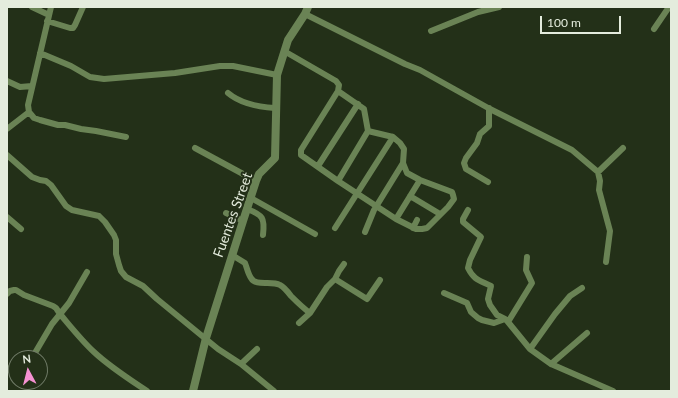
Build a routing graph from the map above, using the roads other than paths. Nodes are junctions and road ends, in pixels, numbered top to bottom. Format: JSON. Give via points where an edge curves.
{"nodes":[{"id":1,"x":32,"y":7,"type":"edge"},
{"id":2,"x":51,"y":7,"type":"edge"},
{"id":3,"x":83,"y":7,"type":"edge"},
{"id":4,"x":499,"y":7,"type":"edge"},
{"id":5,"x":669,"y":7,"type":"edge"},
{"id":6,"x":481,"y":9,"type":"edge"},
{"id":7,"x":307,"y":11,"type":"edge"},
{"id":8,"x":48,"y":18,"type":"junction"},
{"id":9,"x":654,"y":29,"type":"dead end"},
{"id":10,"x":431,"y":31,"type":"dead end"},
{"id":11,"x":284,"y":51,"type":"junction"},
{"id":12,"x":40,"y":53,"type":"junction"},
{"id":13,"x":276,"y":74,"type":"junction"},
{"id":14,"x":7,"y":81,"type":"edge"},
{"id":15,"x":32,"y":86,"type":"junction"},
{"id":16,"x":338,"y":91,"type":"junction"},
{"id":17,"x":228,"y":93,"type":"dead end"},
{"id":18,"x":358,"y":104,"type":"junction"},
{"id":19,"x":275,"y":108,"type":"junction"},
{"id":20,"x":489,"y":108,"type":"junction"},
{"id":21,"x":29,"y":112,"type":"junction"},
{"id":22,"x":7,"y":129,"type":"edge"},
{"id":23,"x":368,"y":131,"type":"junction"},
{"id":24,"x":126,"y":137,"type":"dead end"},
{"id":25,"x":393,"y":137,"type":"junction"},
{"id":26,"x":195,"y":148,"type":"dead end"},
{"id":27,"x":623,"y":148,"type":"dead end"},
{"id":28,"x":7,"y":155,"type":"edge"},
{"id":29,"x":404,"y":163,"type":"junction"},
{"id":30,"x":318,"y":166,"type":"junction"},
{"id":31,"x":598,"y":172,"type":"junction"},
{"id":32,"x":420,"y":180,"type":"junction"},
{"id":33,"x":256,"y":181,"type":"junction"},
{"id":34,"x":338,"y":181,"type":"junction"},
{"id":35,"x":488,"y":182,"type":"dead end"},
{"id":36,"x":357,"y":193,"type":"junction"},
{"id":37,"x":410,"y":196,"type":"junction"},
{"id":38,"x":250,"y":198,"type":"junction"},
{"id":39,"x":376,"y":206,"type":"junction"},
{"id":40,"x":247,"y":209,"type":"junction"},
{"id":41,"x":468,"y":210,"type":"dead end"},
{"id":42,"x":226,"y":212,"type":"dead end"},
{"id":43,"x":440,"y":214,"type":"junction"},
{"id":44,"x":7,"y":218,"type":"edge"},
{"id":45,"x":396,"y":218,"type":"junction"},
{"id":46,"x":417,"y":220,"type":"dead end"},
{"id":47,"x":242,"y":221,"type":"junction"},
{"id":48,"x":335,"y":228,"type":"dead end"},
{"id":49,"x":413,"y":228,"type":"junction"},
{"id":50,"x":21,"y":229,"type":"dead end"},
{"id":51,"x":365,"y":232,"type":"dead end"},
{"id":52,"x":315,"y":234,"type":"dead end"},
{"id":53,"x":263,"y":235,"type":"dead end"},
{"id":54,"x":232,"y":255,"type":"junction"},
{"id":55,"x":527,"y":257,"type":"dead end"},
{"id":56,"x":606,"y":262,"type":"dead end"},
{"id":57,"x":344,"y":264,"type":"dead end"},
{"id":58,"x":87,"y":272,"type":"dead end"},
{"id":59,"x":335,"y":279,"type":"junction"},
{"id":60,"x":380,"y":280,"type":"dead end"},
{"id":61,"x":582,"y":288,"type":"dead end"},
{"id":62,"x":444,"y":293,"type":"dead end"},
{"id":63,"x":7,"y":294,"type":"edge"},
{"id":64,"x":310,"y":313,"type":"junction"},
{"id":65,"x":60,"y":314,"type":"junction"},
{"id":66,"x":506,"y":321,"type":"junction"},
{"id":67,"x":299,"y":323,"type":"dead end"},
{"id":68,"x":587,"y":333,"type":"dead end"},
{"id":69,"x":206,"y":338,"type":"junction"},
{"id":70,"x":257,"y":349,"type":"dead end"},
{"id":71,"x":530,"y":349,"type":"junction"},
{"id":72,"x":37,"y":350,"type":"edge"},
{"id":73,"x":241,"y":364,"type":"junction"},
{"id":74,"x":551,"y":364,"type":"junction"},
{"id":75,"x":147,"y":391,"type":"edge"},
{"id":76,"x":193,"y":391,"type":"edge"},
{"id":77,"x":274,"y":391,"type":"edge"},
{"id":78,"x":613,"y":391,"type":"edge"}],
"edges":[{"from":1,"to":8,"type":"street"},
{"from":2,"to":8,"type":"street"},
{"from":3,"to":8,"type":"street","via":[[73,28]]},
{"from":4,"to":6,"type":"street"},
{"from":5,"to":9,"type":"street"},
{"from":6,"to":10,"type":"street"},
{"from":7,"to":11,"type":"street","name":"Fuentes Street","via":[[288,40]]},
{"from":7,"to":20,"type":"street"},
{"from":8,"to":12,"type":"street"},
{"from":11,"to":13,"type":"street","name":"Fuentes Street"},
{"from":11,"to":16,"type":"street","via":[[336,81],[339,85]]},
{"from":12,"to":13,"type":"street","via":[[90,77],[104,79],[220,66]]},
{"from":12,"to":15,"type":"street"},
{"from":13,"to":19,"type":"street","name":"Fuentes Street"},
{"from":14,"to":15,"type":"street","via":[[20,87]]},
{"from":15,"to":21,"type":"street"},
{"from":16,"to":18,"type":"street"},
{"from":16,"to":30,"type":"street","via":[[301,150],[301,154]]},
{"from":17,"to":19,"type":"street","via":[[258,107]]},
{"from":18,"to":23,"type":"street","via":[[364,109]]},
{"from":18,"to":30,"type":"street"},
{"from":19,"to":33,"type":"street","name":"Fuentes Street","via":[[275,158],[259,174]]},
{"from":20,"to":31,"type":"street","via":[[572,150]]},
{"from":20,"to":35,"type":"street","via":[[489,126],[480,134],[464,163],[466,169]]},
{"from":21,"to":22,"type":"street"},
{"from":21,"to":24,"type":"street","via":[[34,118],[58,125]]},
{"from":23,"to":25,"type":"street"},
{"from":23,"to":34,"type":"street"},
{"from":25,"to":29,"type":"street","via":[[404,148]]},
{"from":25,"to":36,"type":"street"},
{"from":26,"to":33,"type":"street"},
{"from":27,"to":31,"type":"street"},
{"from":28,"to":69,"type":"street","via":[[32,177],[52,185],[66,206],[72,210],[99,216],[114,235],[119,266],[126,277],[143,286]]},
{"from":29,"to":32,"type":"street","via":[[407,173]]},
{"from":29,"to":39,"type":"street"},
{"from":30,"to":34,"type":"street"},
{"from":31,"to":56,"type":"street","via":[[599,190],[610,231]]},
{"from":32,"to":37,"type":"street"},
{"from":32,"to":43,"type":"street","via":[[454,195],[454,199]]},
{"from":33,"to":38,"type":"street","name":"Fuentes Street"},
{"from":34,"to":36,"type":"street"},
{"from":36,"to":39,"type":"street"},
{"from":36,"to":48,"type":"street"},
{"from":37,"to":43,"type":"street"},
{"from":37,"to":45,"type":"street"},
{"from":38,"to":40,"type":"street","name":"Fuentes Street"},
{"from":38,"to":52,"type":"street"},
{"from":39,"to":45,"type":"street"},
{"from":39,"to":51,"type":"street"},
{"from":40,"to":47,"type":"street","name":"Fuentes Street"},
{"from":40,"to":53,"type":"street","via":[[261,217],[264,225]]},
{"from":41,"to":66,"type":"street","via":[[463,222],[481,237],[468,268],[471,275],[491,286],[488,299],[490,305],[497,315]]},
{"from":42,"to":47,"type":"street"},
{"from":43,"to":49,"type":"street","via":[[426,228]]},
{"from":44,"to":50,"type":"street"},
{"from":45,"to":49,"type":"street"},
{"from":46,"to":49,"type":"street"},
{"from":47,"to":54,"type":"street","name":"Fuentes Street"},
{"from":54,"to":64,"type":"street","via":[[245,264],[252,280],[282,286]]},
{"from":54,"to":69,"type":"street","name":"Fuentes Street"},
{"from":55,"to":66,"type":"street","via":[[526,270],[532,283]]},
{"from":57,"to":59,"type":"street"},
{"from":58,"to":65,"type":"street"},
{"from":59,"to":60,"type":"street","via":[[367,300]]},
{"from":59,"to":64,"type":"street"},
{"from":61,"to":71,"type":"street","via":[[570,296]]},
{"from":62,"to":66,"type":"street","via":[[467,303],[468,309],[482,320],[494,323]]},
{"from":63,"to":65,"type":"street","via":[[16,290],[53,306]]},
{"from":64,"to":67,"type":"street"},
{"from":65,"to":72,"type":"street"},
{"from":65,"to":75,"type":"street","via":[[106,363]]},
{"from":66,"to":71,"type":"street"},
{"from":68,"to":74,"type":"street"},
{"from":69,"to":73,"type":"street"},
{"from":69,"to":76,"type":"street","name":"Fuentes Street"},
{"from":70,"to":73,"type":"street"},
{"from":71,"to":74,"type":"street"},
{"from":73,"to":77,"type":"street"},
{"from":74,"to":78,"type":"street"}]}
